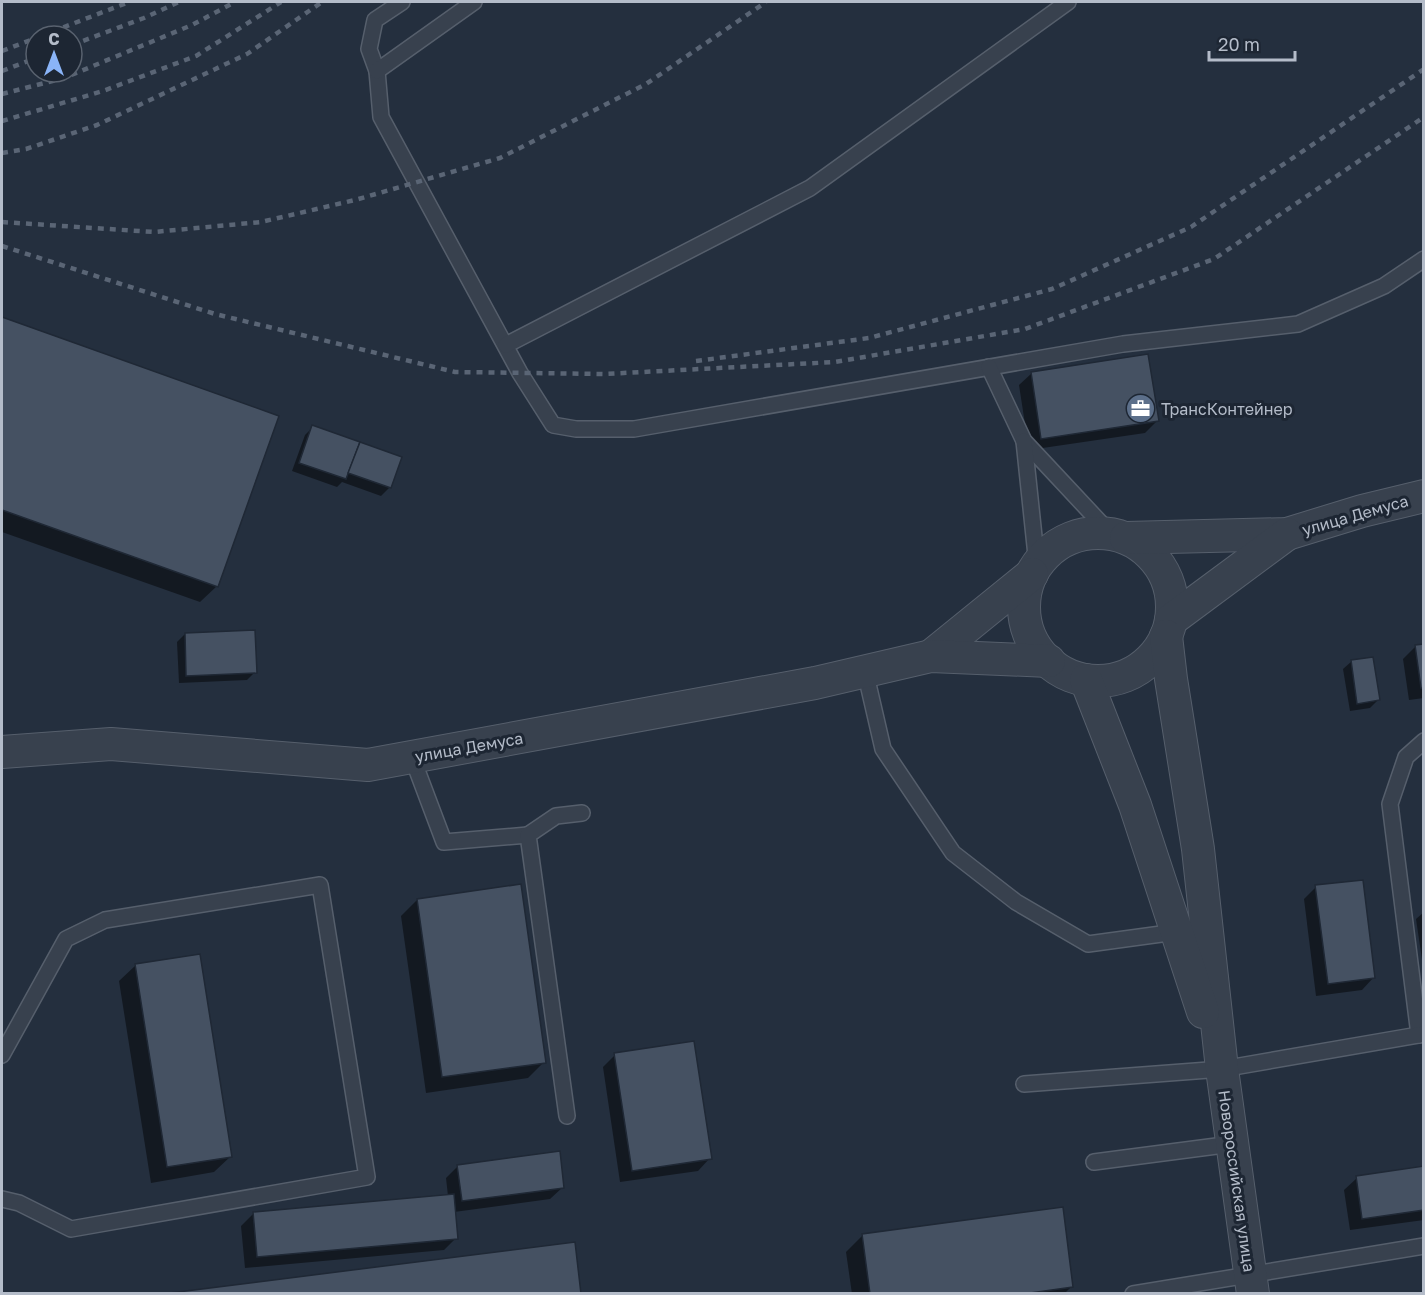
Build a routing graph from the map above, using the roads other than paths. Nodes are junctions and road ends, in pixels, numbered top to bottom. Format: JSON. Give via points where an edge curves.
{"nodes":[{"id":1,"x":402,"y":2,"type":"edge"},
{"id":2,"x":474,"y":2,"type":"edge"},
{"id":3,"x":1068,"y":2,"type":"edge"},
{"id":4,"x":377,"y":71,"type":"junction"},
{"id":5,"x":1424,"y":259,"type":"edge"},
{"id":6,"x":506,"y":345,"type":"junction"},
{"id":7,"x":989,"y":367,"type":"junction"},
{"id":8,"x":1024,"y":441,"type":"junction"},
{"id":9,"x":1424,"y":496,"type":"edge"},
{"id":10,"x":1287,"y":534,"type":"junction"},
{"id":11,"x":1118,"y":536,"type":"junction"},
{"id":12,"x":1034,"y":570,"type":"junction"},
{"id":13,"x":1169,"y":628,"type":"junction"},
{"id":14,"x":931,"y":656,"type":"junction"},
{"id":15,"x":1049,"y":661,"type":"junction"},
{"id":16,"x":865,"y":671,"type":"junction"},
{"id":17,"x":1086,"y":680,"type":"junction"},
{"id":18,"x":1424,"y":741,"type":"edge"},
{"id":19,"x":2,"y":752,"type":"edge"},
{"id":20,"x":412,"y":757,"type":"junction"},
{"id":21,"x":582,"y":813,"type":"dead end"},
{"id":22,"x":528,"y":835,"type":"junction"},
{"id":23,"x":1176,"y":932,"type":"junction"},
{"id":24,"x":1421,"y":1035,"type":"edge"},
{"id":25,"x":2,"y":1054,"type":"edge"},
{"id":26,"x":1222,"y":1069,"type":"junction"},
{"id":27,"x":1024,"y":1084,"type":"dead end"},
{"id":28,"x":567,"y":1116,"type":"dead end"},
{"id":29,"x":1232,"y":1144,"type":"junction"},
{"id":30,"x":1094,"y":1162,"type":"dead end"},
{"id":31,"x":2,"y":1199,"type":"edge"},
{"id":32,"x":1424,"y":1246,"type":"edge"},
{"id":33,"x":1252,"y":1284,"type":"edge"},
{"id":34,"x":1133,"y":1293,"type":"edge"}],
"edges":[{"from":1,"to":4,"type":"lane","via":[[375,20],[369,49]]},
{"from":2,"to":4,"type":"lane"},
{"from":3,"to":6,"type":"lane","via":[[810,188]]},
{"from":4,"to":6,"type":"lane","via":[[381,117]]},
{"from":5,"to":7,"type":"lane","via":[[1384,286],[1298,324],[1123,344]]},
{"from":6,"to":7,"type":"lane","via":[[553,426],[576,429],[634,429]]},
{"from":7,"to":8,"type":"lane"},
{"from":8,"to":11,"type":"lane"},
{"from":8,"to":12,"type":"lane"},
{"from":9,"to":10,"type":"street","name":"улица Демуса"},
{"from":10,"to":11,"type":"street"},
{"from":10,"to":13,"type":"street"},
{"from":11,"to":12,"type":"street","via":[[1093,533],[1061,542]]},
{"from":11,"to":13,"type":"street","via":[[1141,546],[1163,571],[1172,603]]},
{"from":12,"to":14,"type":"street"},
{"from":12,"to":15,"type":"street","via":[[1024,611],[1034,643]]},
{"from":13,"to":17,"type":"street","via":[[1158,650],[1133,672],[1118,678]]},
{"from":13,"to":26,"type":"street","via":[[1171,679],[1198,849]]},
{"from":14,"to":15,"type":"street"},
{"from":14,"to":16,"type":"street","name":"улица Демуса"},
{"from":15,"to":17,"type":"street"},
{"from":16,"to":20,"type":"street","name":"улица Демуса"},
{"from":16,"to":23,"type":"lane","via":[[883,749],[952,852],[1016,902],[1088,944]]},
{"from":17,"to":23,"type":"street","via":[[1135,805]]},
{"from":18,"to":24,"type":"lane","via":[[1406,757],[1390,804]]},
{"from":19,"to":20,"type":"street","name":"улица Демуса","via":[[111,744],[368,765]]},
{"from":20,"to":22,"type":"lane","via":[[444,842]]},
{"from":21,"to":22,"type":"lane","via":[[556,816]]},
{"from":22,"to":28,"type":"lane"},
{"from":23,"to":26,"type":"street"},
{"from":24,"to":26,"type":"lane"},
{"from":25,"to":31,"type":"lane","via":[[66,939],[105,920],[320,885],[367,1177],[71,1229],[19,1203]]},
{"from":26,"to":27,"type":"lane"},
{"from":26,"to":29,"type":"street","name":"Новороссийская улица"},
{"from":29,"to":30,"type":"lane"},
{"from":29,"to":33,"type":"street","name":"Новороссийская улица"},
{"from":32,"to":33,"type":"lane"},
{"from":33,"to":34,"type":"lane"}]}
